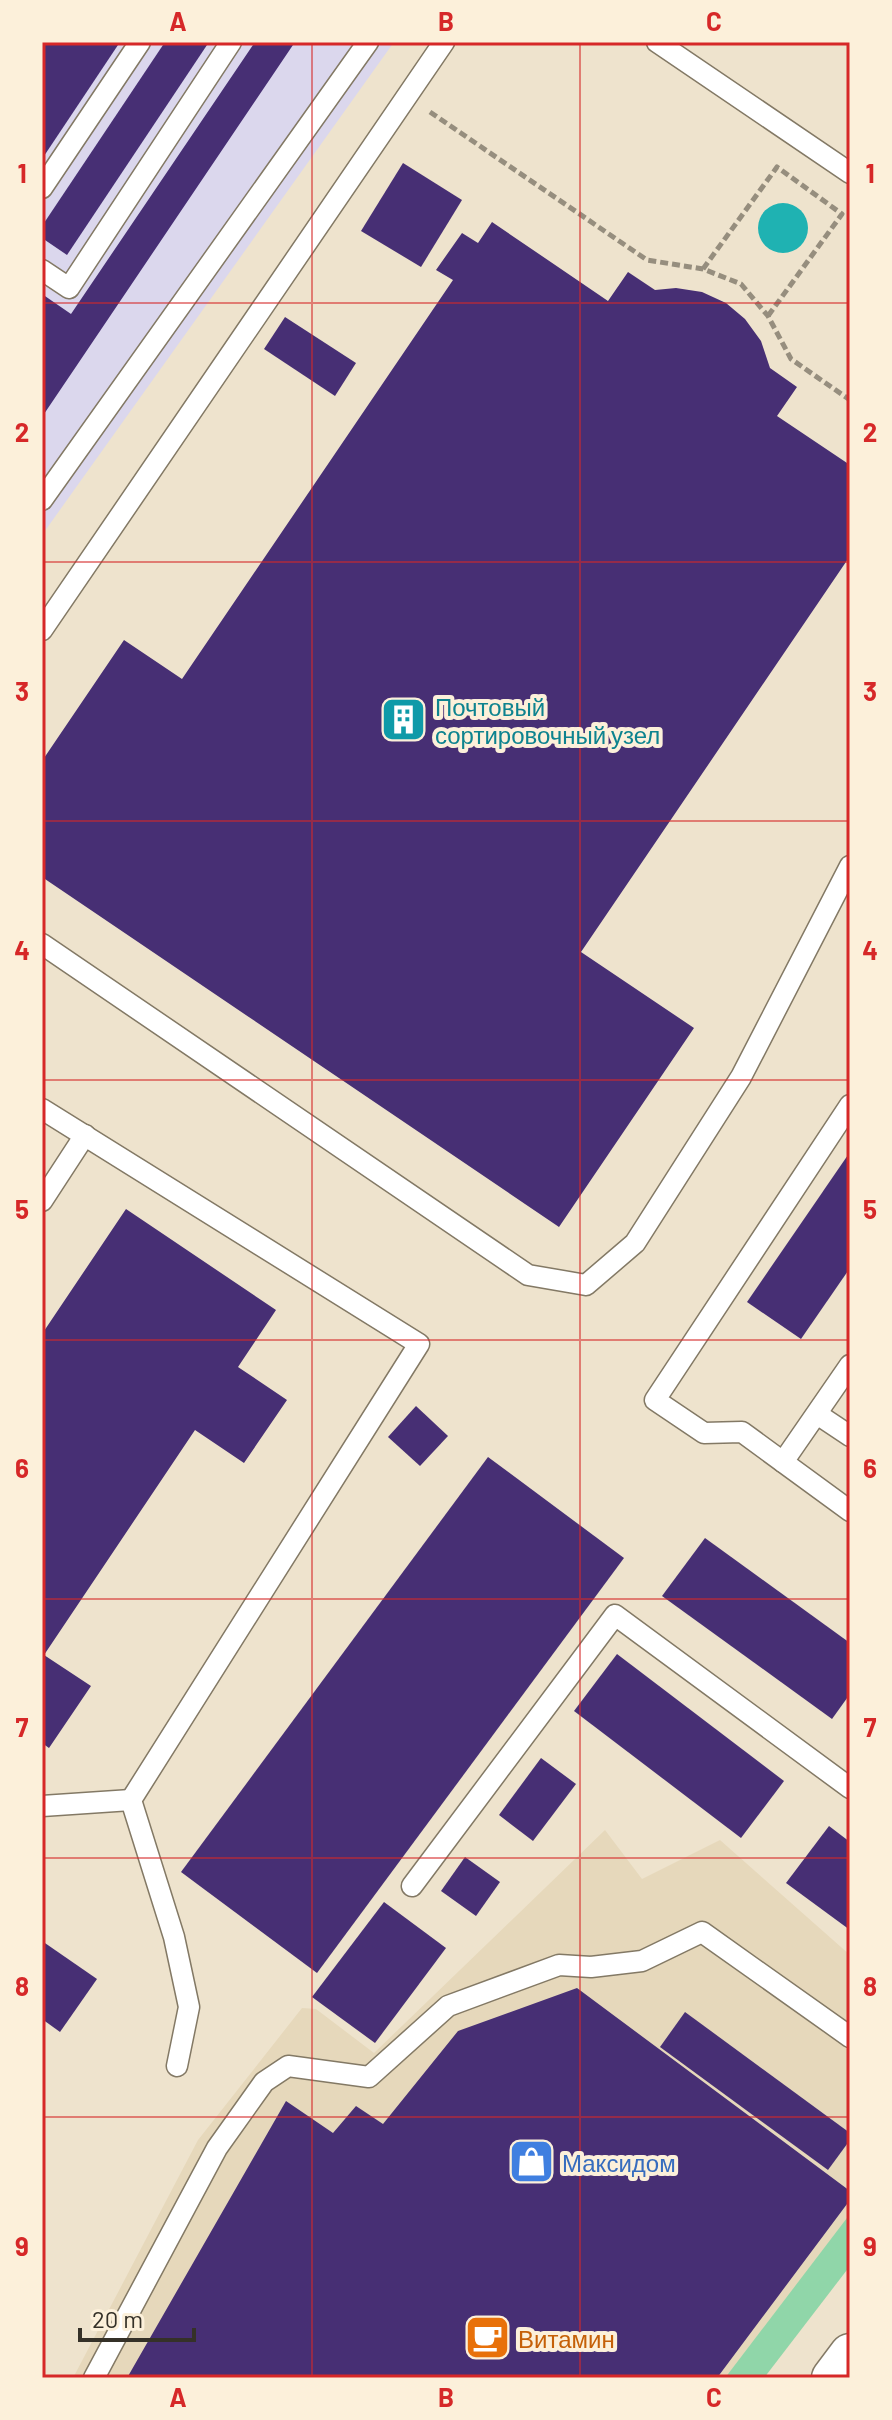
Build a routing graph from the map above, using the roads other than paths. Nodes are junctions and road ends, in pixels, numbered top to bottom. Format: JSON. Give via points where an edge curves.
{"nodes":[{"id":1,"x":140,"y":42,"type":"edge"},
{"id":2,"x":231,"y":42,"type":"edge"},
{"id":3,"x":368,"y":42,"type":"edge"},
{"id":4,"x":444,"y":42,"type":"edge"},
{"id":5,"x":657,"y":42,"type":"edge"},
{"id":6,"x":850,"y":173,"type":"edge"},
{"id":7,"x":42,"y":188,"type":"edge"},
{"id":8,"x":42,"y":270,"type":"edge"},
{"id":9,"x":42,"y":500,"type":"edge"},
{"id":10,"x":42,"y":630,"type":"edge"},
{"id":11,"x":850,"y":866,"type":"edge"},
{"id":12,"x":42,"y":944,"type":"edge"},
{"id":13,"x":850,"y":1105,"type":"edge"},
{"id":14,"x":42,"y":1109,"type":"edge"},
{"id":15,"x":85,"y":1135,"type":"junction"},
{"id":16,"x":42,"y":1201,"type":"edge"},
{"id":17,"x":850,"y":1365,"type":"edge"},
{"id":18,"x":817,"y":1414,"type":"junction"},
{"id":19,"x":850,"y":1436,"type":"edge"},
{"id":20,"x":783,"y":1462,"type":"junction"},
{"id":21,"x":850,"y":1511,"type":"edge"},
{"id":22,"x":850,"y":1788,"type":"edge"},
{"id":23,"x":131,"y":1800,"type":"junction"},
{"id":24,"x":42,"y":1806,"type":"edge"},
{"id":25,"x":412,"y":1886,"type":"dead end"},
{"id":26,"x":850,"y":2037,"type":"edge"},
{"id":27,"x":177,"y":2066,"type":"dead end"},
{"id":28,"x":850,"y":2354,"type":"edge"},
{"id":29,"x":94,"y":2378,"type":"edge"},
{"id":30,"x":832,"y":2378,"type":"edge"}],
"edges":[{"from":1,"to":7,"type":"lane"},
{"from":2,"to":8,"type":"lane","via":[[69,288]]},
{"from":3,"to":9,"type":"lane"},
{"from":4,"to":10,"type":"lane"},
{"from":5,"to":6,"type":"lane"},
{"from":11,"to":12,"type":"lane","via":[[741,1077],[635,1243],[586,1285],[528,1275]]},
{"from":13,"to":20,"type":"lane","via":[[655,1400],[704,1433],[742,1432]]},
{"from":14,"to":15,"type":"lane"},
{"from":15,"to":16,"type":"lane"},
{"from":15,"to":23,"type":"lane","via":[[419,1344]]},
{"from":17,"to":18,"type":"lane"},
{"from":18,"to":19,"type":"lane"},
{"from":18,"to":20,"type":"lane"},
{"from":20,"to":21,"type":"lane"},
{"from":22,"to":25,"type":"lane","via":[[615,1615]]},
{"from":23,"to":24,"type":"lane"},
{"from":23,"to":27,"type":"lane","via":[[174,1937],[189,2007]]},
{"from":26,"to":29,"type":"lane","via":[[702,1932],[642,1961],[559,1965],[448,2006],[369,2077],[288,2066],[264,2082],[217,2148]]},
{"from":28,"to":30,"type":"street"}]}
